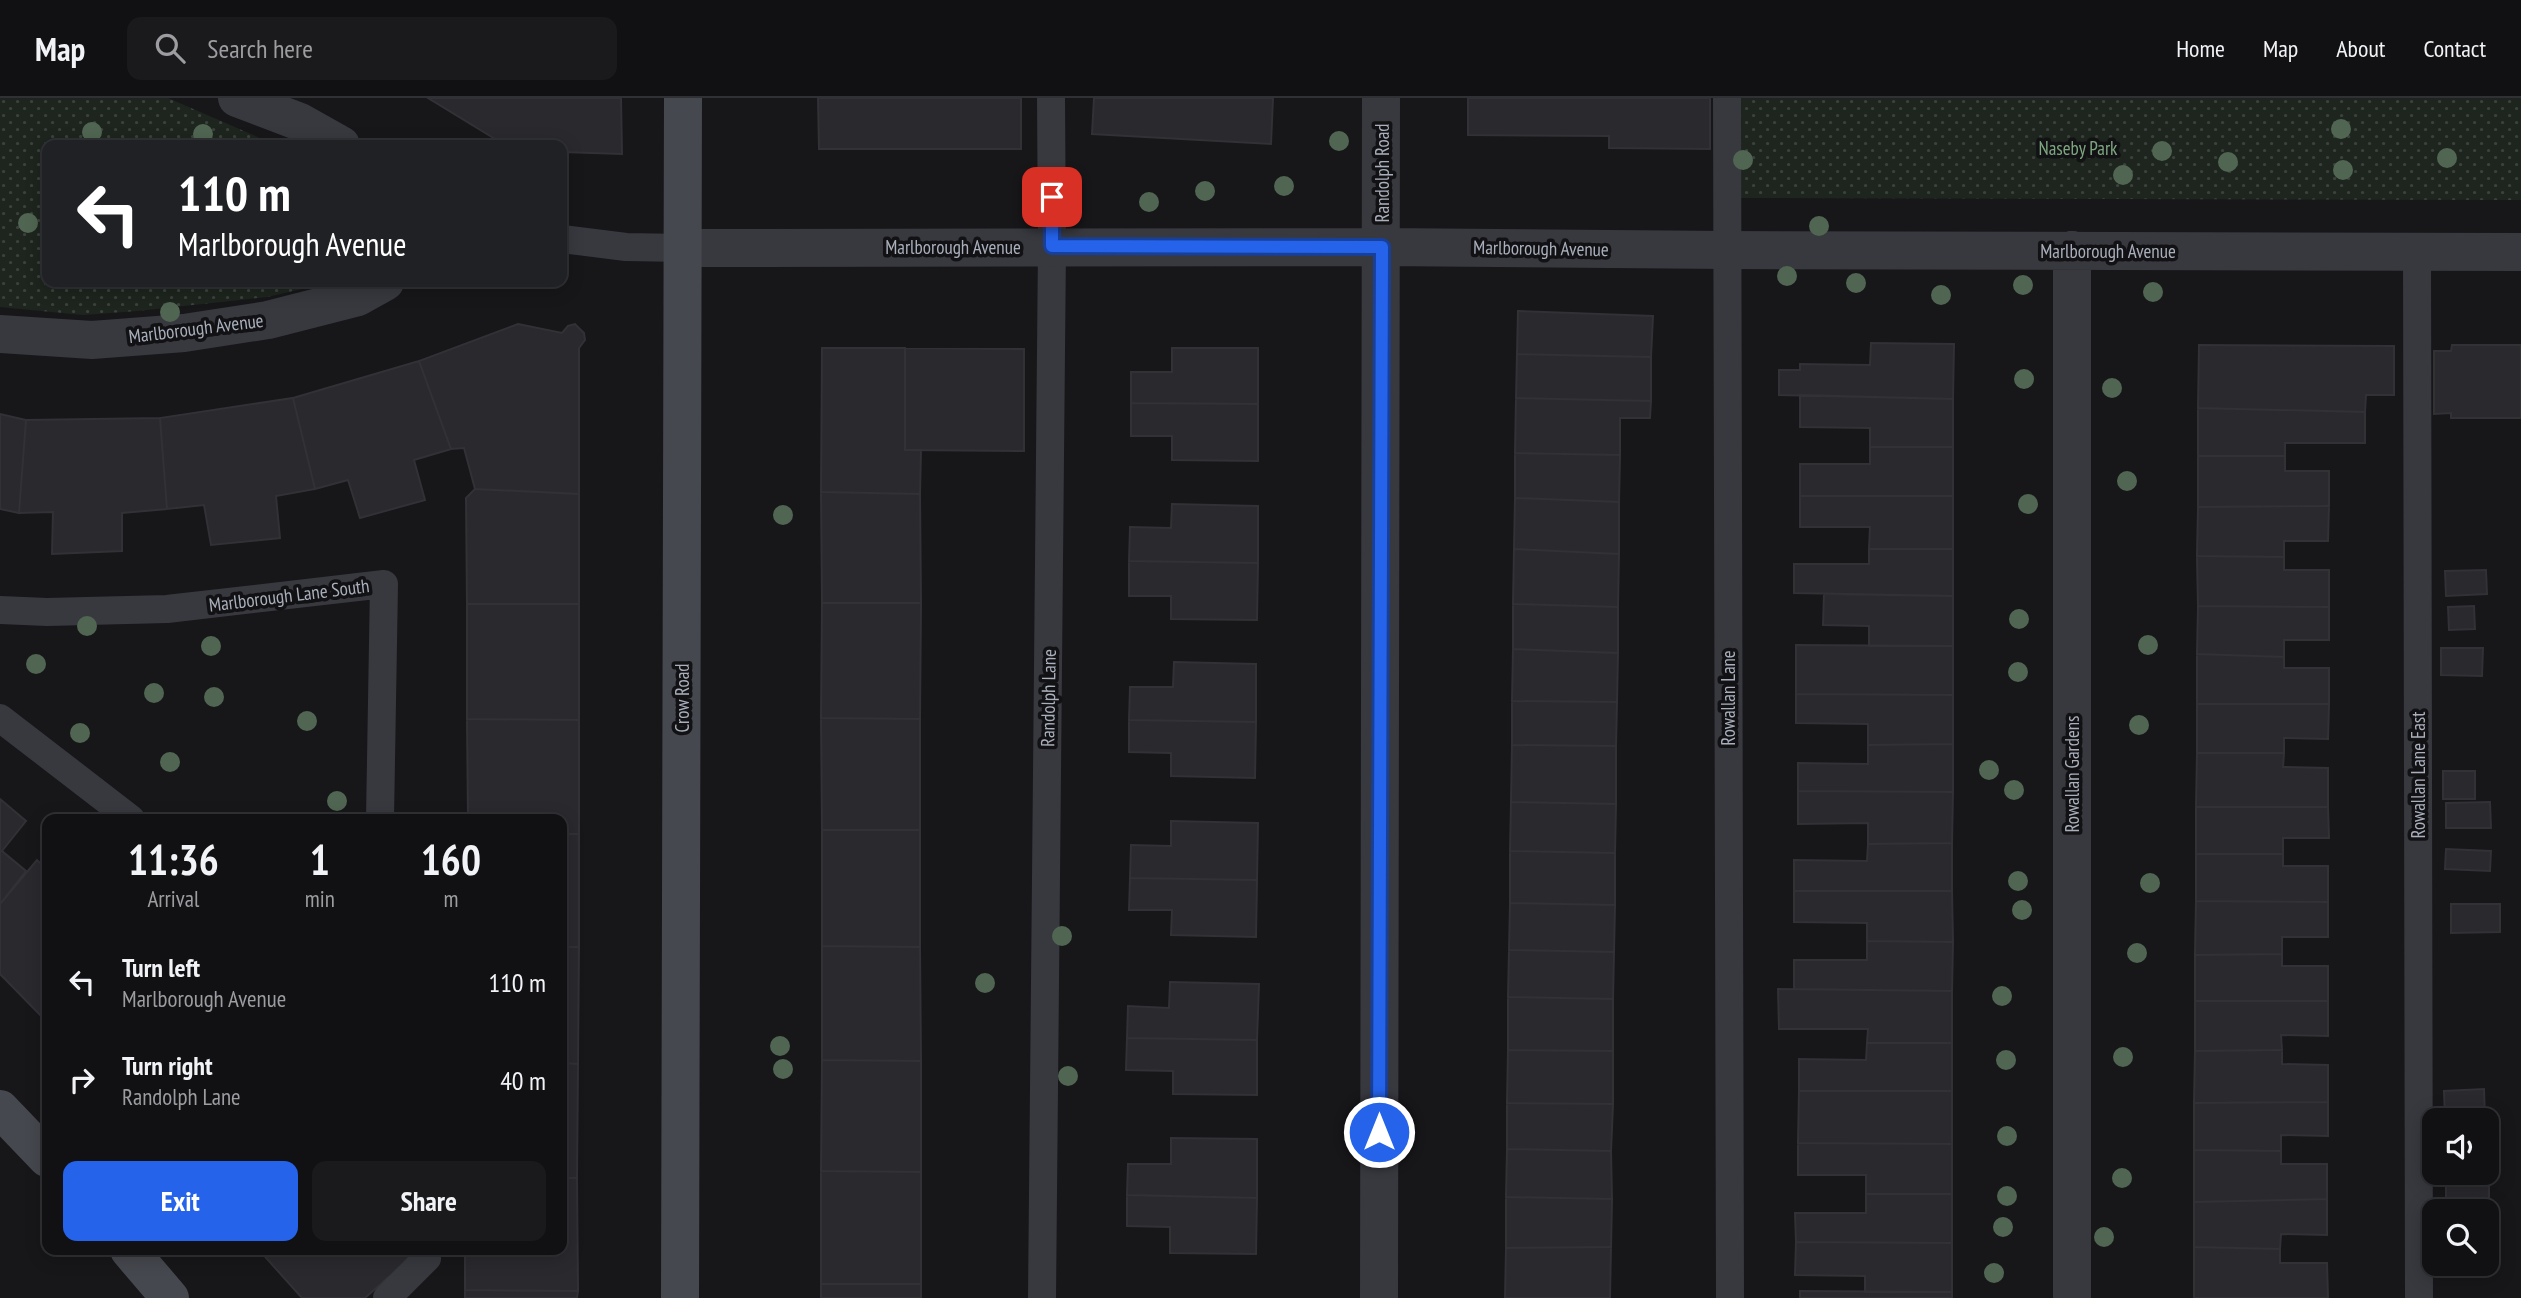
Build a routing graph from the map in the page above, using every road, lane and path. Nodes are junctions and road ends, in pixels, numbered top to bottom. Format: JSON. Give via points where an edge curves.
{"nodes":[{"id":1,"x":237,"y":98,"type":"edge"},
{"id":2,"x":683,"y":98,"type":"edge"},
{"id":3,"x":1051,"y":98,"type":"edge"},
{"id":4,"x":1381,"y":98,"type":"edge"},
{"id":5,"x":1727,"y":98,"type":"edge"},
{"id":6,"x":332,"y":140,"type":"edge"},
{"id":7,"x":567,"y":240,"type":"edge"},
{"id":8,"x":1052,"y":246,"type":"junction"},
{"id":9,"x":1382,"y":247,"type":"junction"},
{"id":10,"x":684,"y":248,"type":"junction"},
{"id":11,"x":1726,"y":250,"type":"junction"},
{"id":12,"x":2072,"y":250,"type":"junction"},
{"id":13,"x":2521,"y":252,"type":"edge"},
{"id":14,"x":2417,"y":253,"type":"junction"},
{"id":15,"x":376,"y":287,"type":"edge"},
{"id":16,"x":0,"y":334,"type":"edge"},
{"id":17,"x":0,"y":610,"type":"edge"},
{"id":18,"x":0,"y":718,"type":"edge"},
{"id":19,"x":125,"y":814,"type":"edge"},
{"id":20,"x":380,"y":814,"type":"edge"},
{"id":21,"x":0,"y":1109,"type":"edge"},
{"id":22,"x":42,"y":1153,"type":"edge"},
{"id":23,"x":134,"y":1255,"type":"edge"},
{"id":24,"x":426,"y":1255,"type":"edge"},
{"id":25,"x":170,"y":1298,"type":"edge"},
{"id":26,"x":387,"y":1298,"type":"edge"},
{"id":27,"x":680,"y":1298,"type":"edge"},
{"id":28,"x":1042,"y":1298,"type":"edge"},
{"id":29,"x":1379,"y":1298,"type":"edge"},
{"id":30,"x":1730,"y":1298,"type":"edge"},
{"id":31,"x":2072,"y":1298,"type":"edge"},
{"id":32,"x":2419,"y":1298,"type":"edge"}],
"edges":[{"from":1,"to":6,"type":"street","via":[[300,122]]},
{"from":2,"to":10,"type":"street","name":"Crow Road"},
{"from":3,"to":8,"type":"lane","name":"Randolph Lane"},
{"from":4,"to":9,"type":"street","name":"Randolph Road"},
{"from":5,"to":11,"type":"lane","name":"Rowallan Lane"},
{"from":7,"to":10,"type":"lane","name":"Marlborough Avenue"},
{"from":8,"to":9,"type":"street","name":"Marlborough Avenue"},
{"from":8,"to":10,"type":"street","name":"Marlborough Avenue"},
{"from":8,"to":28,"type":"lane","name":"Randolph Lane"},
{"from":9,"to":11,"type":"street","name":"Marlborough Avenue"},
{"from":9,"to":29,"type":"street","name":"Randolph Road"},
{"from":10,"to":27,"type":"street","name":"Crow Road"},
{"from":11,"to":12,"type":"street","name":"Marlborough Avenue"},
{"from":11,"to":30,"type":"lane","name":"Rowallan Lane"},
{"from":12,"to":14,"type":"street","name":"Marlborough Avenue"},
{"from":12,"to":31,"type":"street","name":"Rowallan Gardens"},
{"from":13,"to":14,"type":"street","name":"Marlborough Avenue"},
{"from":14,"to":32,"type":"lane","name":"Rowallan Lane East"},
{"from":15,"to":16,"type":"street","name":"Marlborough Avenue","via":[[358,297],[268,320],[184,333],[92,340]]},
{"from":17,"to":20,"type":"lane","name":"Marlborough Lane South","via":[[167,608],[384,584]]},
{"from":18,"to":19,"type":"lane"},
{"from":21,"to":22,"type":"street"},
{"from":23,"to":25,"type":"street"},
{"from":24,"to":26,"type":"lane"}]}
